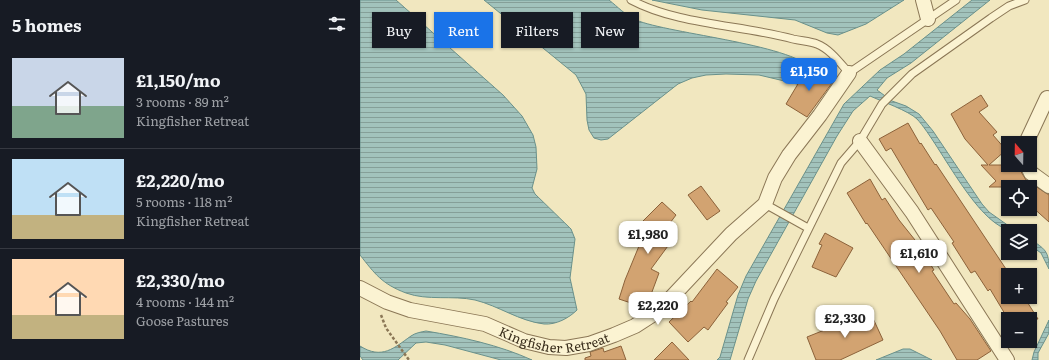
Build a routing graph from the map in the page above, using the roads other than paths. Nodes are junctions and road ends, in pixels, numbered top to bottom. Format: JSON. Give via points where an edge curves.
{"nodes":[{"id":1,"x":632,"y":0,"type":"edge"},
{"id":2,"x":923,"y":0,"type":"edge"},
{"id":3,"x":956,"y":0,"type":"edge"},
{"id":4,"x":1025,"y":0,"type":"edge"},
{"id":5,"x":928,"y":19,"type":"junction"},
{"id":6,"x":848,"y":72,"type":"junction"},
{"id":7,"x":1048,"y":99,"type":"edge"},
{"id":8,"x":1030,"y":136,"type":"edge"},
{"id":9,"x":860,"y":141,"type":"junction"},
{"id":10,"x":1030,"y":172,"type":"edge"},
{"id":11,"x":1049,"y":186,"type":"edge"},
{"id":12,"x":765,"y":204,"type":"junction"},
{"id":13,"x":808,"y":228,"type":"junction"},
{"id":14,"x":360,"y":288,"type":"edge"},
{"id":15,"x":748,"y":360,"type":"edge"},
{"id":16,"x":1007,"y":360,"type":"edge"}],
"edges":[{"from":1,"to":6,"type":"lane","via":[[676,17],[818,44],[833,55]]},
{"from":2,"to":5,"type":"street"},
{"from":3,"to":5,"type":"lane"},
{"from":4,"to":9,"type":"lane","via":[[1009,6],[912,74],[882,104]]},
{"from":5,"to":6,"type":"lane"},
{"from":6,"to":12,"type":"street","name":"Kingfisher Retreat","via":[[820,115],[789,155],[775,178]]},
{"from":7,"to":8,"type":"street"},
{"from":9,"to":13,"type":"lane","via":[[841,163]]},
{"from":9,"to":16,"type":"street","via":[[912,212]]},
{"from":10,"to":11,"type":"street"},
{"from":12,"to":13,"type":"lane"},
{"from":12,"to":14,"type":"street","name":"Kingfisher Retreat","via":[[731,234],[652,315],[635,326],[589,344],[566,348],[524,341],[485,324],[410,310]]},
{"from":13,"to":15,"type":"lane"}]}
